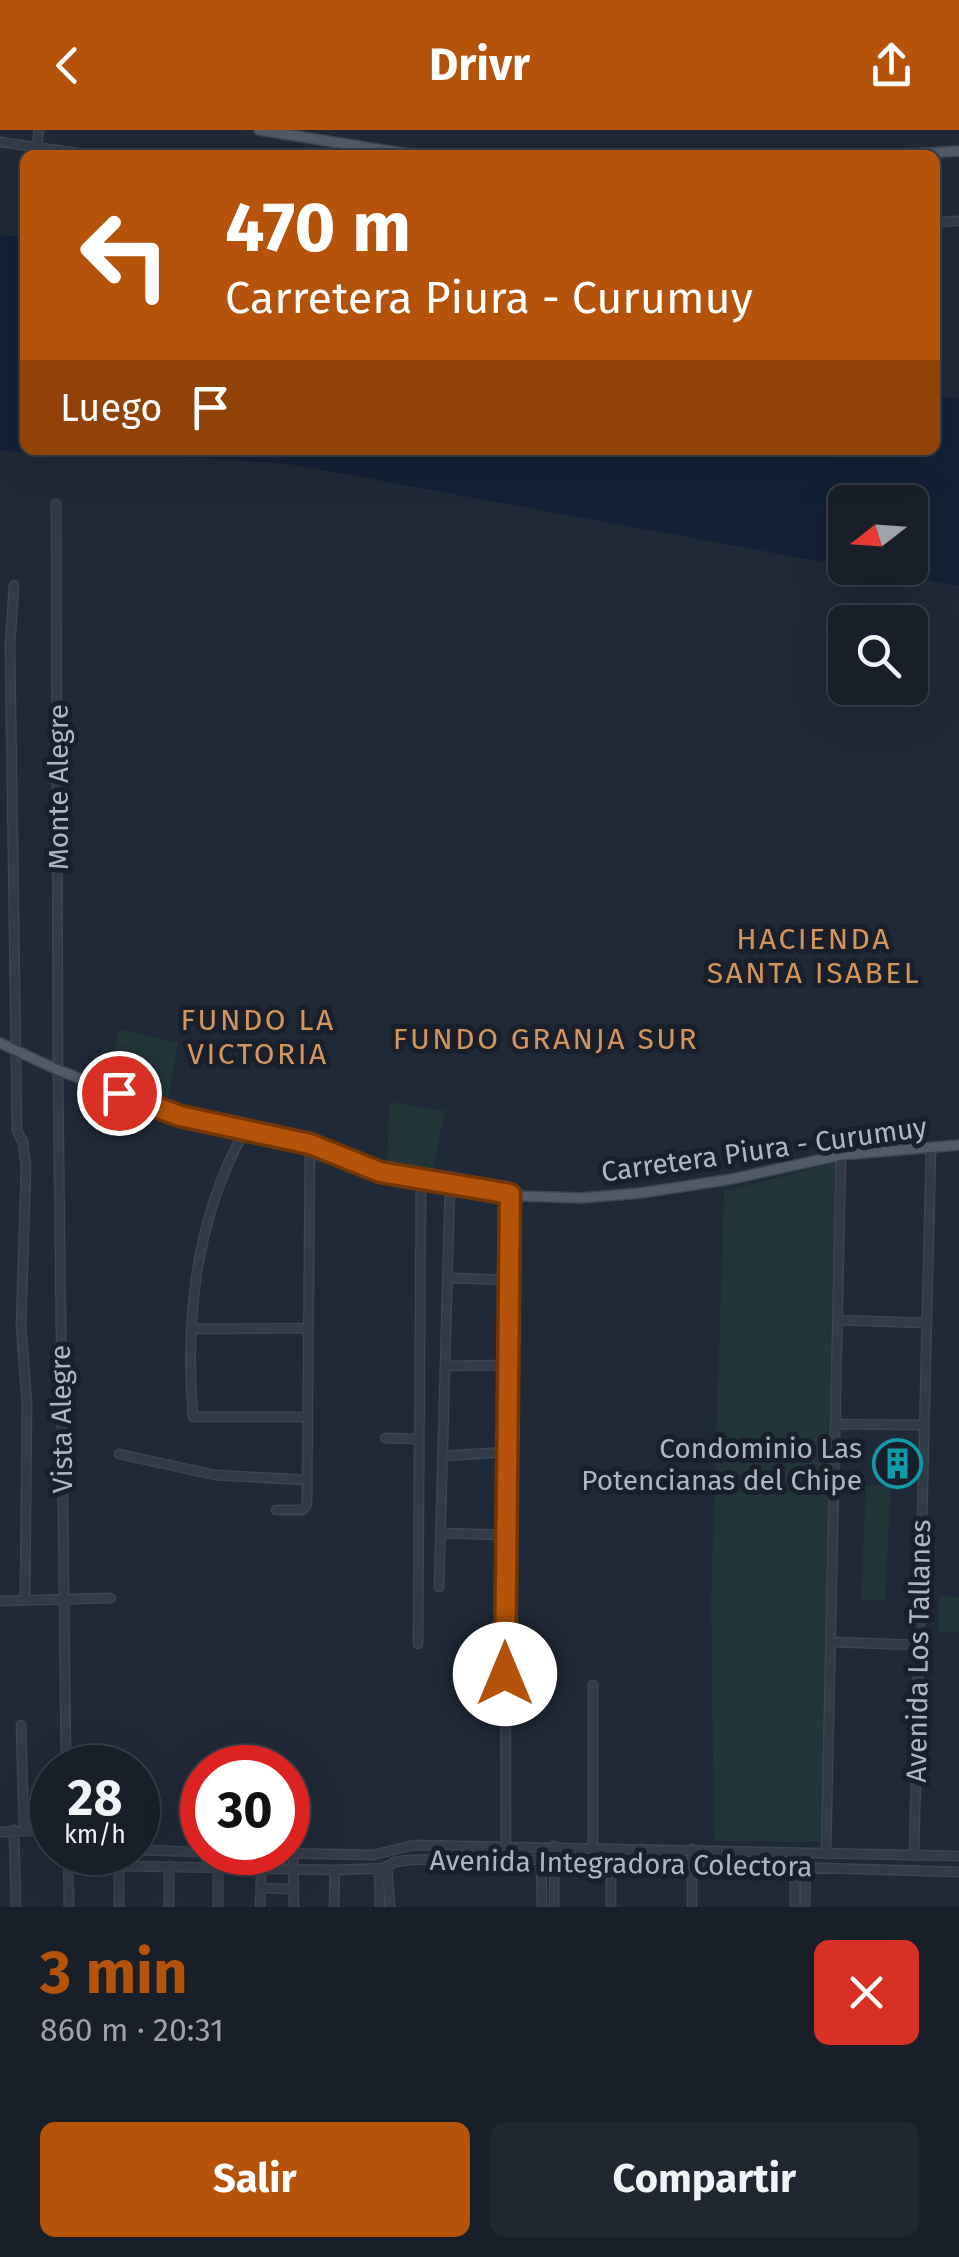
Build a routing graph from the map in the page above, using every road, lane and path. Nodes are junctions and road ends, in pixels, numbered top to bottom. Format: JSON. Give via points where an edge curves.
{"nodes":[{"id":1,"x":39,"y":130,"type":"edge"},
{"id":2,"x":259,"y":130,"type":"edge"},
{"id":3,"x":0,"y":142,"type":"edge"},
{"id":4,"x":37,"y":145,"type":"junction"},
{"id":5,"x":64,"y":150,"type":"edge"},
{"id":6,"x":384,"y":150,"type":"edge"},
{"id":7,"x":56,"y":504,"type":"dead end"},
{"id":8,"x":14,"y":585,"type":"dead end"},
{"id":9,"x":0,"y":1043,"type":"edge"},
{"id":10,"x":18,"y":1053,"type":"junction"},
{"id":11,"x":58,"y":1070,"type":"junction"},
{"id":12,"x":244,"y":1132,"type":"junction"},
{"id":13,"x":310,"y":1144,"type":"junction"},
{"id":14,"x":959,"y":1145,"type":"edge"},
{"id":15,"x":931,"y":1146,"type":"junction"},
{"id":16,"x":841,"y":1155,"type":"junction"},
{"id":17,"x":421,"y":1179,"type":"junction"},
{"id":18,"x":450,"y":1184,"type":"junction"},
{"id":19,"x":510,"y":1194,"type":"junction"},
{"id":20,"x":448,"y":1278,"type":"junction"},
{"id":21,"x":510,"y":1280,"type":"junction"},
{"id":22,"x":838,"y":1320,"type":"junction"},
{"id":23,"x":926,"y":1323,"type":"junction"},
{"id":24,"x":308,"y":1328,"type":"junction"},
{"id":25,"x":191,"y":1329,"type":"junction"},
{"id":26,"x":507,"y":1365,"type":"junction"},
{"id":27,"x":445,"y":1366,"type":"junction"},
{"id":28,"x":306,"y":1417,"type":"junction"},
{"id":29,"x":835,"y":1424,"type":"junction"},
{"id":30,"x":923,"y":1425,"type":"junction"},
{"id":31,"x":385,"y":1438,"type":"dead end"},
{"id":32,"x":418,"y":1438,"type":"junction"},
{"id":33,"x":506,"y":1452,"type":"junction"},
{"id":34,"x":119,"y":1454,"type":"dead end"},
{"id":35,"x":442,"y":1456,"type":"junction"},
{"id":36,"x":307,"y":1480,"type":"junction"},
{"id":37,"x":276,"y":1510,"type":"dead end"},
{"id":38,"x":440,"y":1533,"type":"junction"},
{"id":39,"x":505,"y":1535,"type":"junction"},
{"id":40,"x":439,"y":1587,"type":"dead end"},
{"id":41,"x":110,"y":1598,"type":"dead end"},
{"id":42,"x":63,"y":1599,"type":"junction"},
{"id":43,"x":26,"y":1600,"type":"junction"},
{"id":44,"x":0,"y":1601,"type":"edge"},
{"id":45,"x":831,"y":1642,"type":"junction"},
{"id":46,"x":418,"y":1644,"type":"dead end"},
{"id":47,"x":918,"y":1645,"type":"junction"},
{"id":48,"x":593,"y":1685,"type":"dead end"},
{"id":49,"x":21,"y":1725,"type":"dead end"},
{"id":50,"x":66,"y":1745,"type":"edge"},
{"id":51,"x":14,"y":1830,"type":"junction"},
{"id":52,"x":24,"y":1830,"type":"junction"},
{"id":53,"x":30,"y":1830,"type":"edge"},
{"id":54,"x":0,"y":1832,"type":"edge"},
{"id":55,"x":506,"y":1846,"type":"junction"},
{"id":56,"x":541,"y":1846,"type":"junction"},
{"id":57,"x":554,"y":1846,"type":"junction"},
{"id":58,"x":593,"y":1847,"type":"junction"},
{"id":59,"x":611,"y":1848,"type":"junction"},
{"id":60,"x":692,"y":1849,"type":"junction"},
{"id":61,"x":388,"y":1852,"type":"junction"},
{"id":62,"x":801,"y":1852,"type":"junction"},
{"id":63,"x":310,"y":1854,"type":"edge"},
{"id":64,"x":826,"y":1854,"type":"junction"},
{"id":65,"x":914,"y":1856,"type":"junction"},
{"id":66,"x":959,"y":1856,"type":"edge"},
{"id":67,"x":541,"y":1859,"type":"junction"},
{"id":68,"x":554,"y":1859,"type":"junction"},
{"id":69,"x":611,"y":1860,"type":"junction"},
{"id":70,"x":692,"y":1863,"type":"junction"},
{"id":71,"x":160,"y":1866,"type":"edge"},
{"id":72,"x":169,"y":1866,"type":"junction"},
{"id":73,"x":800,"y":1867,"type":"junction"},
{"id":74,"x":180,"y":1868,"type":"edge"},
{"id":75,"x":383,"y":1868,"type":"junction"},
{"id":76,"x":310,"y":1872,"type":"edge"},
{"id":77,"x":959,"y":1872,"type":"edge"},
{"id":78,"x":68,"y":1875,"type":"edge"},
{"id":79,"x":119,"y":1875,"type":"edge"},
{"id":80,"x":218,"y":1875,"type":"edge"},
{"id":81,"x":260,"y":1875,"type":"edge"},
{"id":82,"x":293,"y":1875,"type":"edge"},
{"id":83,"x":335,"y":1876,"type":"junction"},
{"id":84,"x":260,"y":1888,"type":"junction"},
{"id":85,"x":294,"y":1888,"type":"junction"},
{"id":86,"x":16,"y":1907,"type":"edge"},
{"id":87,"x":69,"y":1907,"type":"edge"},
{"id":88,"x":119,"y":1907,"type":"edge"},
{"id":89,"x":169,"y":1907,"type":"edge"},
{"id":90,"x":218,"y":1907,"type":"edge"},
{"id":91,"x":260,"y":1907,"type":"edge"},
{"id":92,"x":294,"y":1907,"type":"edge"},
{"id":93,"x":334,"y":1907,"type":"edge"},
{"id":94,"x":380,"y":1907,"type":"edge"},
{"id":95,"x":390,"y":1907,"type":"edge"},
{"id":96,"x":542,"y":1907,"type":"edge"},
{"id":97,"x":554,"y":1907,"type":"edge"},
{"id":98,"x":611,"y":1907,"type":"edge"},
{"id":99,"x":692,"y":1907,"type":"edge"},
{"id":100,"x":794,"y":1907,"type":"edge"},
{"id":101,"x":805,"y":1907,"type":"edge"}],
"edges":[{"from":1,"to":4,"type":"street"},
{"from":2,"to":6,"type":"main road"},
{"from":3,"to":4,"type":"street"},
{"from":4,"to":5,"type":"street"},
{"from":7,"to":11,"type":"street","name":"Monte Alegre"},
{"from":8,"to":10,"type":"street"},
{"from":9,"to":10,"type":"main road","name":"Carretera Piura - Curumuy"},
{"from":10,"to":11,"type":"main road","name":"Carretera Piura - Curumuy"},
{"from":10,"to":43,"type":"street","via":[[18,1131],[26,1167]]},
{"from":11,"to":12,"type":"main road","name":"Carretera Piura - Curumuy","via":[[180,1116]]},
{"from":11,"to":42,"type":"street","name":"Vista Alegre"},
{"from":12,"to":13,"type":"main road","name":"Carretera Piura - Curumuy"},
{"from":12,"to":25,"type":"street","via":[[208,1222]]},
{"from":13,"to":17,"type":"main road","name":"Carretera Piura - Curumuy","via":[[380,1172]]},
{"from":13,"to":24,"type":"street"},
{"from":14,"to":15,"type":"main road","name":"Carretera Piura - Curumuy"},
{"from":15,"to":16,"type":"main road","name":"Carretera Piura - Curumuy"},
{"from":15,"to":23,"type":"street","name":"Avenida Los Tallanes"},
{"from":16,"to":19,"type":"main road","name":"Carretera Piura - Curumuy","via":[[641,1192]]},
{"from":16,"to":22,"type":"street"},
{"from":17,"to":18,"type":"main road","name":"Carretera Piura - Curumuy"},
{"from":17,"to":32,"type":"street"},
{"from":18,"to":19,"type":"main road","name":"Carretera Piura - Curumuy"},
{"from":18,"to":20,"type":"street"},
{"from":19,"to":21,"type":"street"},
{"from":20,"to":21,"type":"street"},
{"from":20,"to":27,"type":"street"},
{"from":21,"to":26,"type":"street"},
{"from":22,"to":23,"type":"street"},
{"from":22,"to":29,"type":"street"},
{"from":23,"to":30,"type":"street","name":"Avenida Los Tallanes"},
{"from":24,"to":25,"type":"street"},
{"from":24,"to":28,"type":"street"},
{"from":25,"to":28,"type":"street","via":[[193,1417]]},
{"from":26,"to":27,"type":"street"},
{"from":26,"to":33,"type":"street"},
{"from":27,"to":35,"type":"street"},
{"from":28,"to":36,"type":"street"},
{"from":29,"to":30,"type":"street"},
{"from":29,"to":45,"type":"street"},
{"from":30,"to":47,"type":"street","name":"Avenida Los Tallanes"},
{"from":31,"to":32,"type":"street"},
{"from":32,"to":46,"type":"street"},
{"from":33,"to":35,"type":"street"},
{"from":33,"to":39,"type":"street"},
{"from":34,"to":36,"type":"street","via":[[214,1475]]},
{"from":35,"to":38,"type":"street"},
{"from":36,"to":37,"type":"street","via":[[306,1508]]},
{"from":38,"to":39,"type":"street"},
{"from":38,"to":40,"type":"street"},
{"from":39,"to":55,"type":"street"},
{"from":41,"to":42,"type":"street"},
{"from":42,"to":43,"type":"street"},
{"from":42,"to":50,"type":"street","name":"Vista Alegre"},
{"from":43,"to":44,"type":"street"},
{"from":45,"to":47,"type":"street"},
{"from":45,"to":64,"type":"street"},
{"from":47,"to":65,"type":"street","name":"Avenida Los Tallanes"},
{"from":48,"to":58,"type":"street"},
{"from":49,"to":52,"type":"street"},
{"from":51,"to":52,"type":"street"},
{"from":51,"to":54,"type":"street"},
{"from":51,"to":86,"type":"street"},
{"from":52,"to":53,"type":"street"},
{"from":55,"to":56,"type":"street","name":"Avenida Integradora Colectora"},
{"from":55,"to":61,"type":"street","name":"Avenida Integradora Colectora","via":[[414,1845]]},
{"from":56,"to":57,"type":"street","name":"Avenida Integradora Colectora"},
{"from":56,"to":67,"type":"street"},
{"from":57,"to":58,"type":"street","name":"Avenida Integradora Colectora"},
{"from":57,"to":68,"type":"street"},
{"from":58,"to":59,"type":"street","name":"Avenida Integradora Colectora"},
{"from":59,"to":60,"type":"street","name":"Avenida Integradora Colectora"},
{"from":59,"to":69,"type":"street"},
{"from":60,"to":62,"type":"street","name":"Avenida Integradora Colectora"},
{"from":60,"to":70,"type":"street"},
{"from":61,"to":63,"type":"street","name":"Avenida Integradora Colectora"},
{"from":61,"to":75,"type":"street"},
{"from":62,"to":64,"type":"street","name":"Avenida Integradora Colectora"},
{"from":62,"to":73,"type":"street"},
{"from":64,"to":65,"type":"street","name":"Avenida Integradora Colectora"},
{"from":65,"to":66,"type":"street","name":"Avenida Integradora Colectora"},
{"from":67,"to":68,"type":"street","name":"Avenida Integradora Colectora"},
{"from":67,"to":75,"type":"street","name":"Avenida Integradora Colectora","via":[[409,1860]]},
{"from":67,"to":96,"type":"street"},
{"from":68,"to":69,"type":"street","name":"Avenida Integradora Colectora"},
{"from":68,"to":97,"type":"street"},
{"from":69,"to":70,"type":"street","name":"Avenida Integradora Colectora"},
{"from":69,"to":98,"type":"street"},
{"from":70,"to":73,"type":"street","name":"Avenida Integradora Colectora"},
{"from":70,"to":99,"type":"street"},
{"from":71,"to":72,"type":"street","name":"Avenida Integradora Colectora"},
{"from":72,"to":74,"type":"street","name":"Avenida Integradora Colectora"},
{"from":72,"to":89,"type":"street"},
{"from":73,"to":77,"type":"street","name":"Avenida Integradora Colectora"},
{"from":73,"to":100,"type":"street"},
{"from":73,"to":101,"type":"street"},
{"from":75,"to":83,"type":"street","name":"Avenida Integradora Colectora"},
{"from":75,"to":94,"type":"street"},
{"from":75,"to":95,"type":"street"},
{"from":76,"to":83,"type":"street","name":"Avenida Integradora Colectora"},
{"from":78,"to":87,"type":"street"},
{"from":79,"to":88,"type":"street"},
{"from":80,"to":90,"type":"street"},
{"from":81,"to":84,"type":"street"},
{"from":82,"to":85,"type":"street"},
{"from":83,"to":93,"type":"street"},
{"from":84,"to":85,"type":"street"},
{"from":84,"to":91,"type":"street"},
{"from":85,"to":92,"type":"street"}]}
